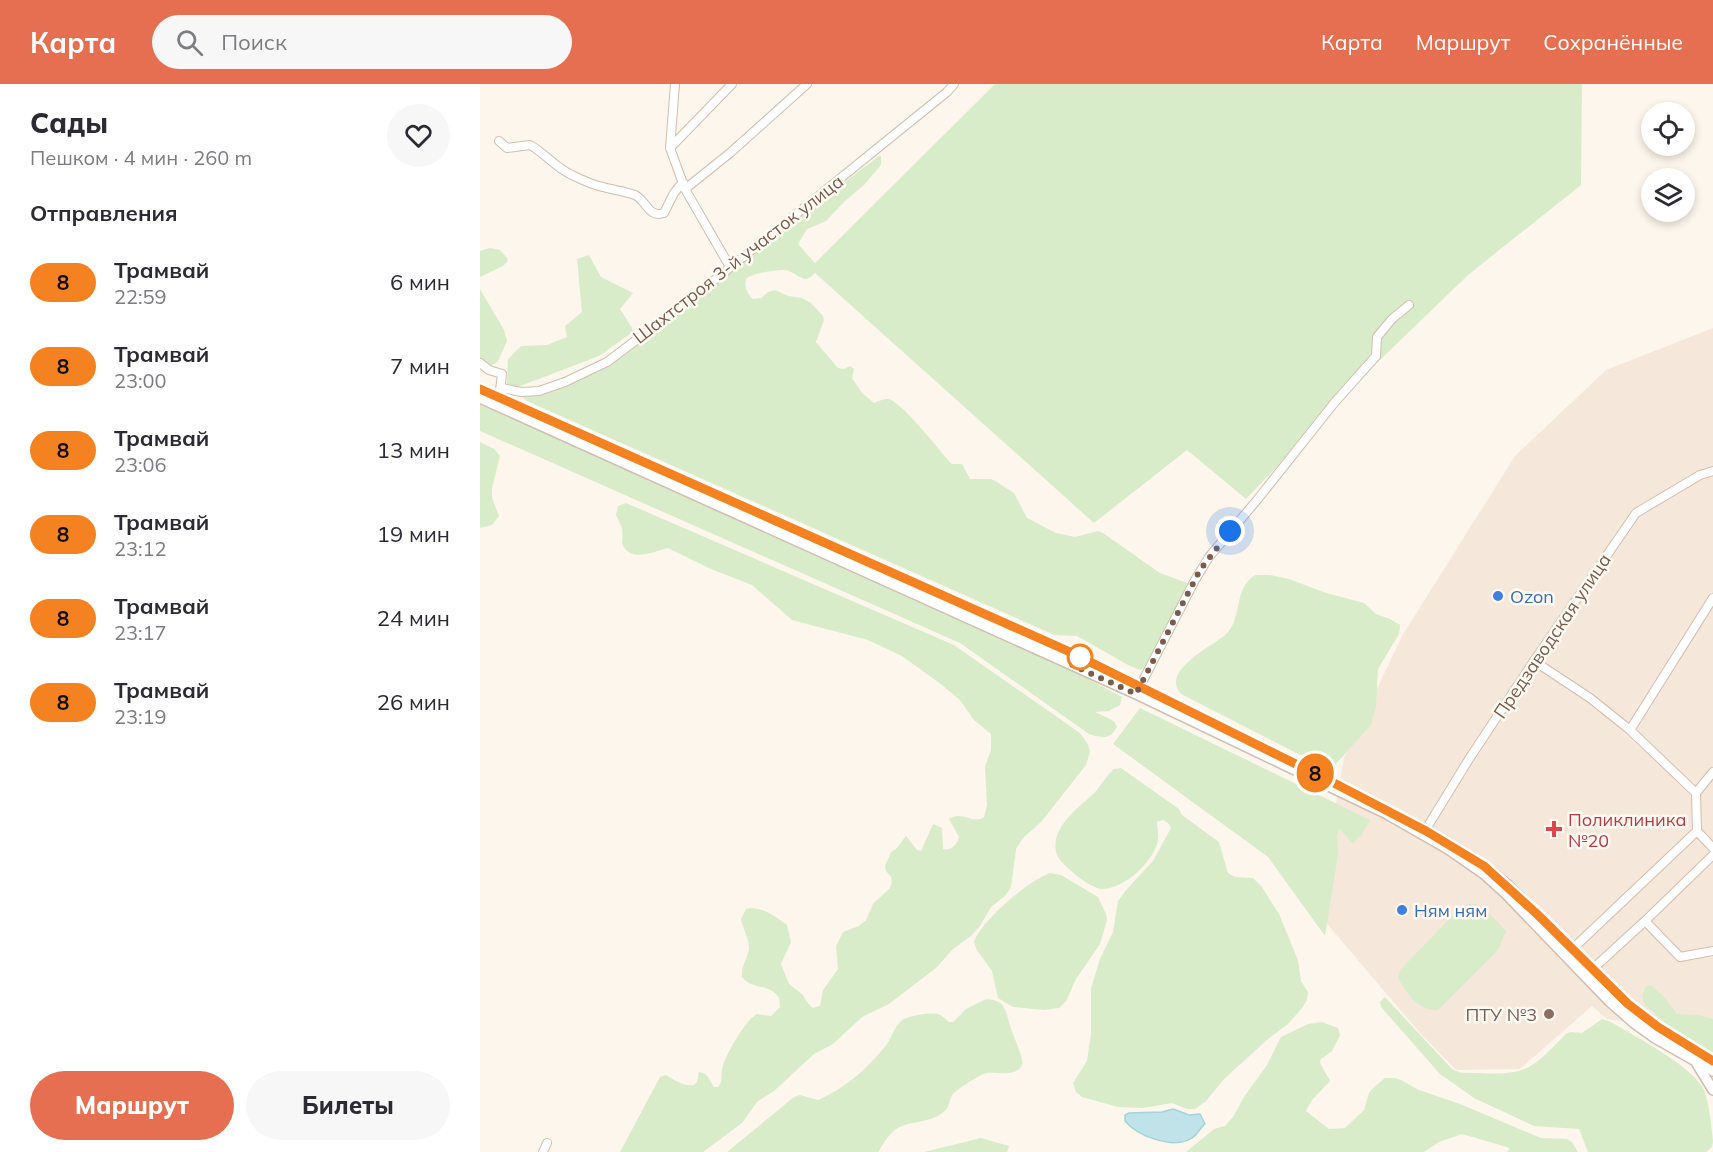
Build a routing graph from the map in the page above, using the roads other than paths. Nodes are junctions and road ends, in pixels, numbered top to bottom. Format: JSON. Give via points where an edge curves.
{"nodes":[{"id":1,"x":675,"y":84,"type":"edge"},
{"id":2,"x":732,"y":84,"type":"edge"},
{"id":3,"x":807,"y":84,"type":"edge"},
{"id":4,"x":954,"y":84,"type":"edge"},
{"id":5,"x":499,"y":141,"type":"dead end"},
{"id":6,"x":670,"y":148,"type":"junction"},
{"id":7,"x":684,"y":185,"type":"junction"},
{"id":8,"x":730,"y":267,"type":"junction"},
{"id":9,"x":1409,"y":305,"type":"dead end"},
{"id":10,"x":480,"y":363,"type":"edge"},
{"id":11,"x":502,"y":388,"type":"junction"},
{"id":12,"x":480,"y":398,"type":"edge"},
{"id":13,"x":498,"y":406,"type":"junction"},
{"id":14,"x":1713,"y":471,"type":"edge"},
{"id":15,"x":1713,"y":598,"type":"edge"},
{"id":16,"x":1534,"y":661,"type":"junction"},
{"id":17,"x":1136,"y":694,"type":"junction"},
{"id":18,"x":1630,"y":729,"type":"junction"},
{"id":19,"x":1713,"y":772,"type":"edge"},
{"id":20,"x":1696,"y":793,"type":"junction"},
{"id":21,"x":1697,"y":831,"type":"junction"},
{"id":22,"x":1423,"y":834,"type":"junction"},
{"id":23,"x":1713,"y":848,"type":"edge"},
{"id":24,"x":1713,"y":855,"type":"edge"},
{"id":25,"x":1645,"y":921,"type":"junction"},
{"id":26,"x":1713,"y":951,"type":"edge"},
{"id":27,"x":1565,"y":956,"type":"junction"},
{"id":28,"x":1585,"y":976,"type":"junction"},
{"id":29,"x":1696,"y":1062,"type":"junction"},
{"id":30,"x":1713,"y":1071,"type":"edge"},
{"id":31,"x":1713,"y":1090,"type":"edge"},
{"id":32,"x":547,"y":1143,"type":"dead end"},
{"id":33,"x":543,"y":1152,"type":"edge"}],
"edges":[{"from":1,"to":6,"type":"street"},
{"from":2,"to":6,"type":"street"},
{"from":3,"to":7,"type":"street","via":[[730,153]]},
{"from":4,"to":8,"type":"street","name":"Шахтстроя 3-й участок улица"},
{"from":5,"to":7,"type":"street","via":[[507,148],[530,146],[569,174],[632,194],[657,214],[664,213],[674,193]]},
{"from":6,"to":7,"type":"street"},
{"from":7,"to":8,"type":"street"},
{"from":8,"to":11,"type":"street","name":"Шахтстроя 3-й участок улица","via":[[607,362],[539,391]]},
{"from":9,"to":17,"type":"street","via":[[1377,338],[1376,356],[1209,557]]},
{"from":10,"to":11,"type":"street","via":[[502,374]]},
{"from":11,"to":13,"type":"street"},
{"from":12,"to":13,"type":"street"},
{"from":13,"to":17,"type":"street"},
{"from":14,"to":16,"type":"street","name":"Предзаводская улица","via":[[1636,513]]},
{"from":15,"to":18,"type":"street"},
{"from":16,"to":18,"type":"street"},
{"from":16,"to":22,"type":"street","name":"Предзаводская улица"},
{"from":17,"to":22,"type":"street"},
{"from":18,"to":20,"type":"street"},
{"from":19,"to":20,"type":"street"},
{"from":20,"to":21,"type":"street"},
{"from":21,"to":23,"type":"street"},
{"from":21,"to":27,"type":"street"},
{"from":22,"to":27,"type":"street","via":[[1494,882]]},
{"from":24,"to":25,"type":"street"},
{"from":25,"to":26,"type":"street","via":[[1680,957]]},
{"from":25,"to":28,"type":"street"},
{"from":27,"to":28,"type":"street"},
{"from":28,"to":29,"type":"street","via":[[1634,1023]]},
{"from":29,"to":30,"type":"street"},
{"from":29,"to":31,"type":"street"},
{"from":32,"to":33,"type":"street"}]}
